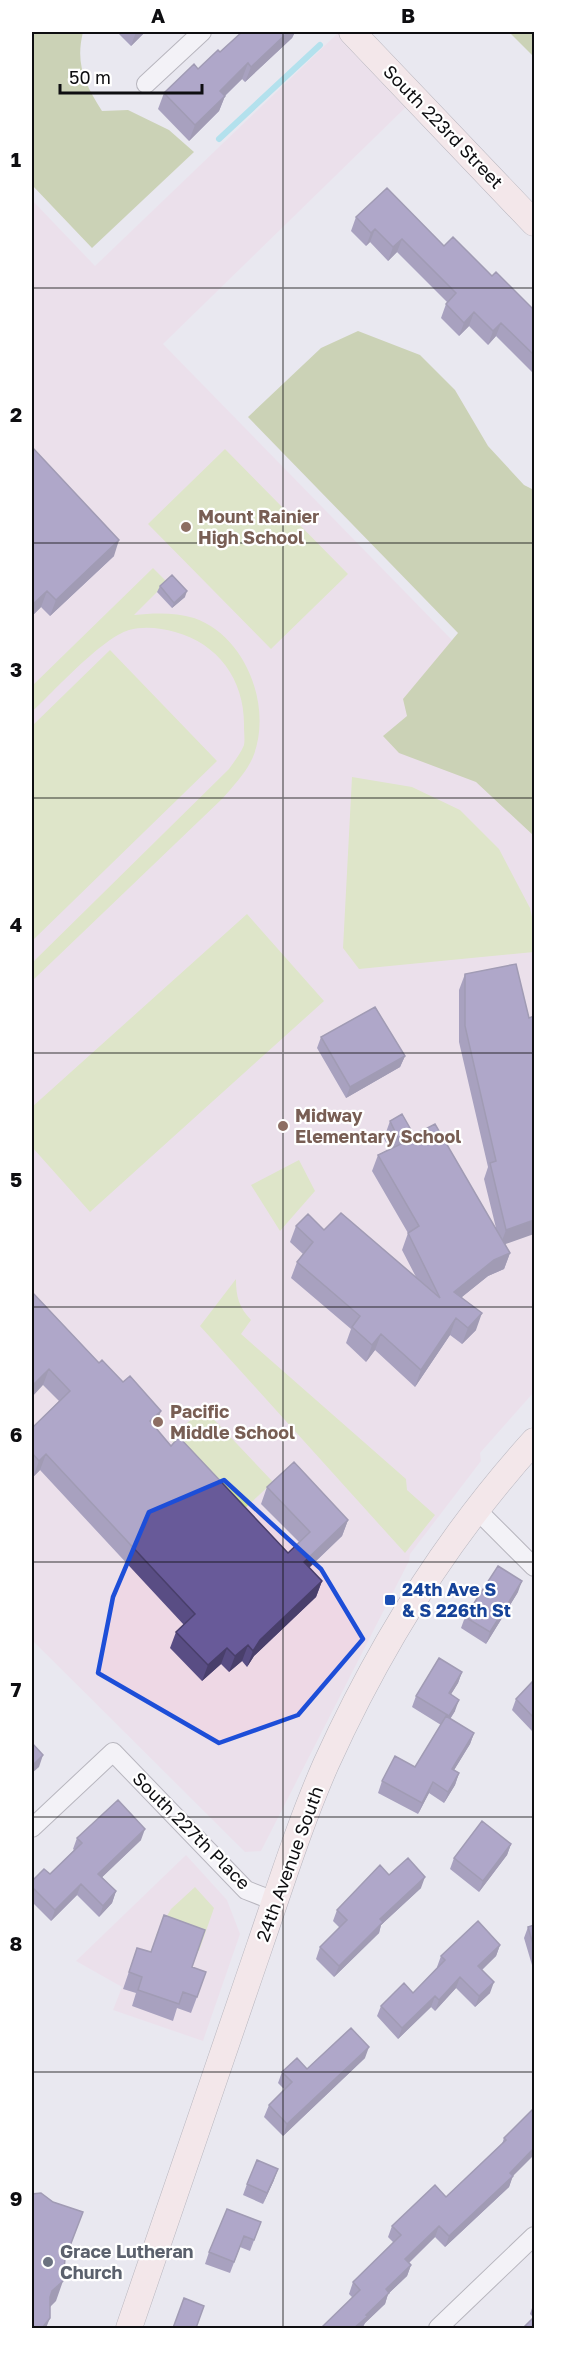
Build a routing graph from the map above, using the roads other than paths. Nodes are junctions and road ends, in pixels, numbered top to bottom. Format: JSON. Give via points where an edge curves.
{"nodes":[{"id":1,"x":201,"y":32,"type":"edge"},
{"id":2,"x":352,"y":32,"type":"edge"},
{"id":3,"x":146,"y":84,"type":"dead end"},
{"id":4,"x":534,"y":223,"type":"edge"},
{"id":5,"x":534,"y":1441,"type":"edge"},
{"id":6,"x":477,"y":1510,"type":"junction"},
{"id":7,"x":534,"y":1567,"type":"edge"},
{"id":8,"x":32,"y":1828,"type":"edge"},
{"id":9,"x":274,"y":1901,"type":"junction"},
{"id":10,"x":534,"y":2236,"type":"edge"},
{"id":11,"x":129,"y":2328,"type":"edge"},
{"id":12,"x":438,"y":2328,"type":"edge"}],
"edges":[{"from":1,"to":3,"type":"street"},
{"from":2,"to":4,"type":"street","name":"South 223rd Street"},
{"from":5,"to":6,"type":"street","name":"24th Avenue South"},
{"from":6,"to":7,"type":"street"},
{"from":6,"to":9,"type":"street","name":"24th Avenue South","via":[[407,1612],[356,1702],[303,1820]]},
{"from":8,"to":9,"type":"street","name":"South 227th Place","via":[[113,1752],[246,1890]]},
{"from":9,"to":11,"type":"street","name":"24th Avenue South"},
{"from":10,"to":12,"type":"street"}]}
